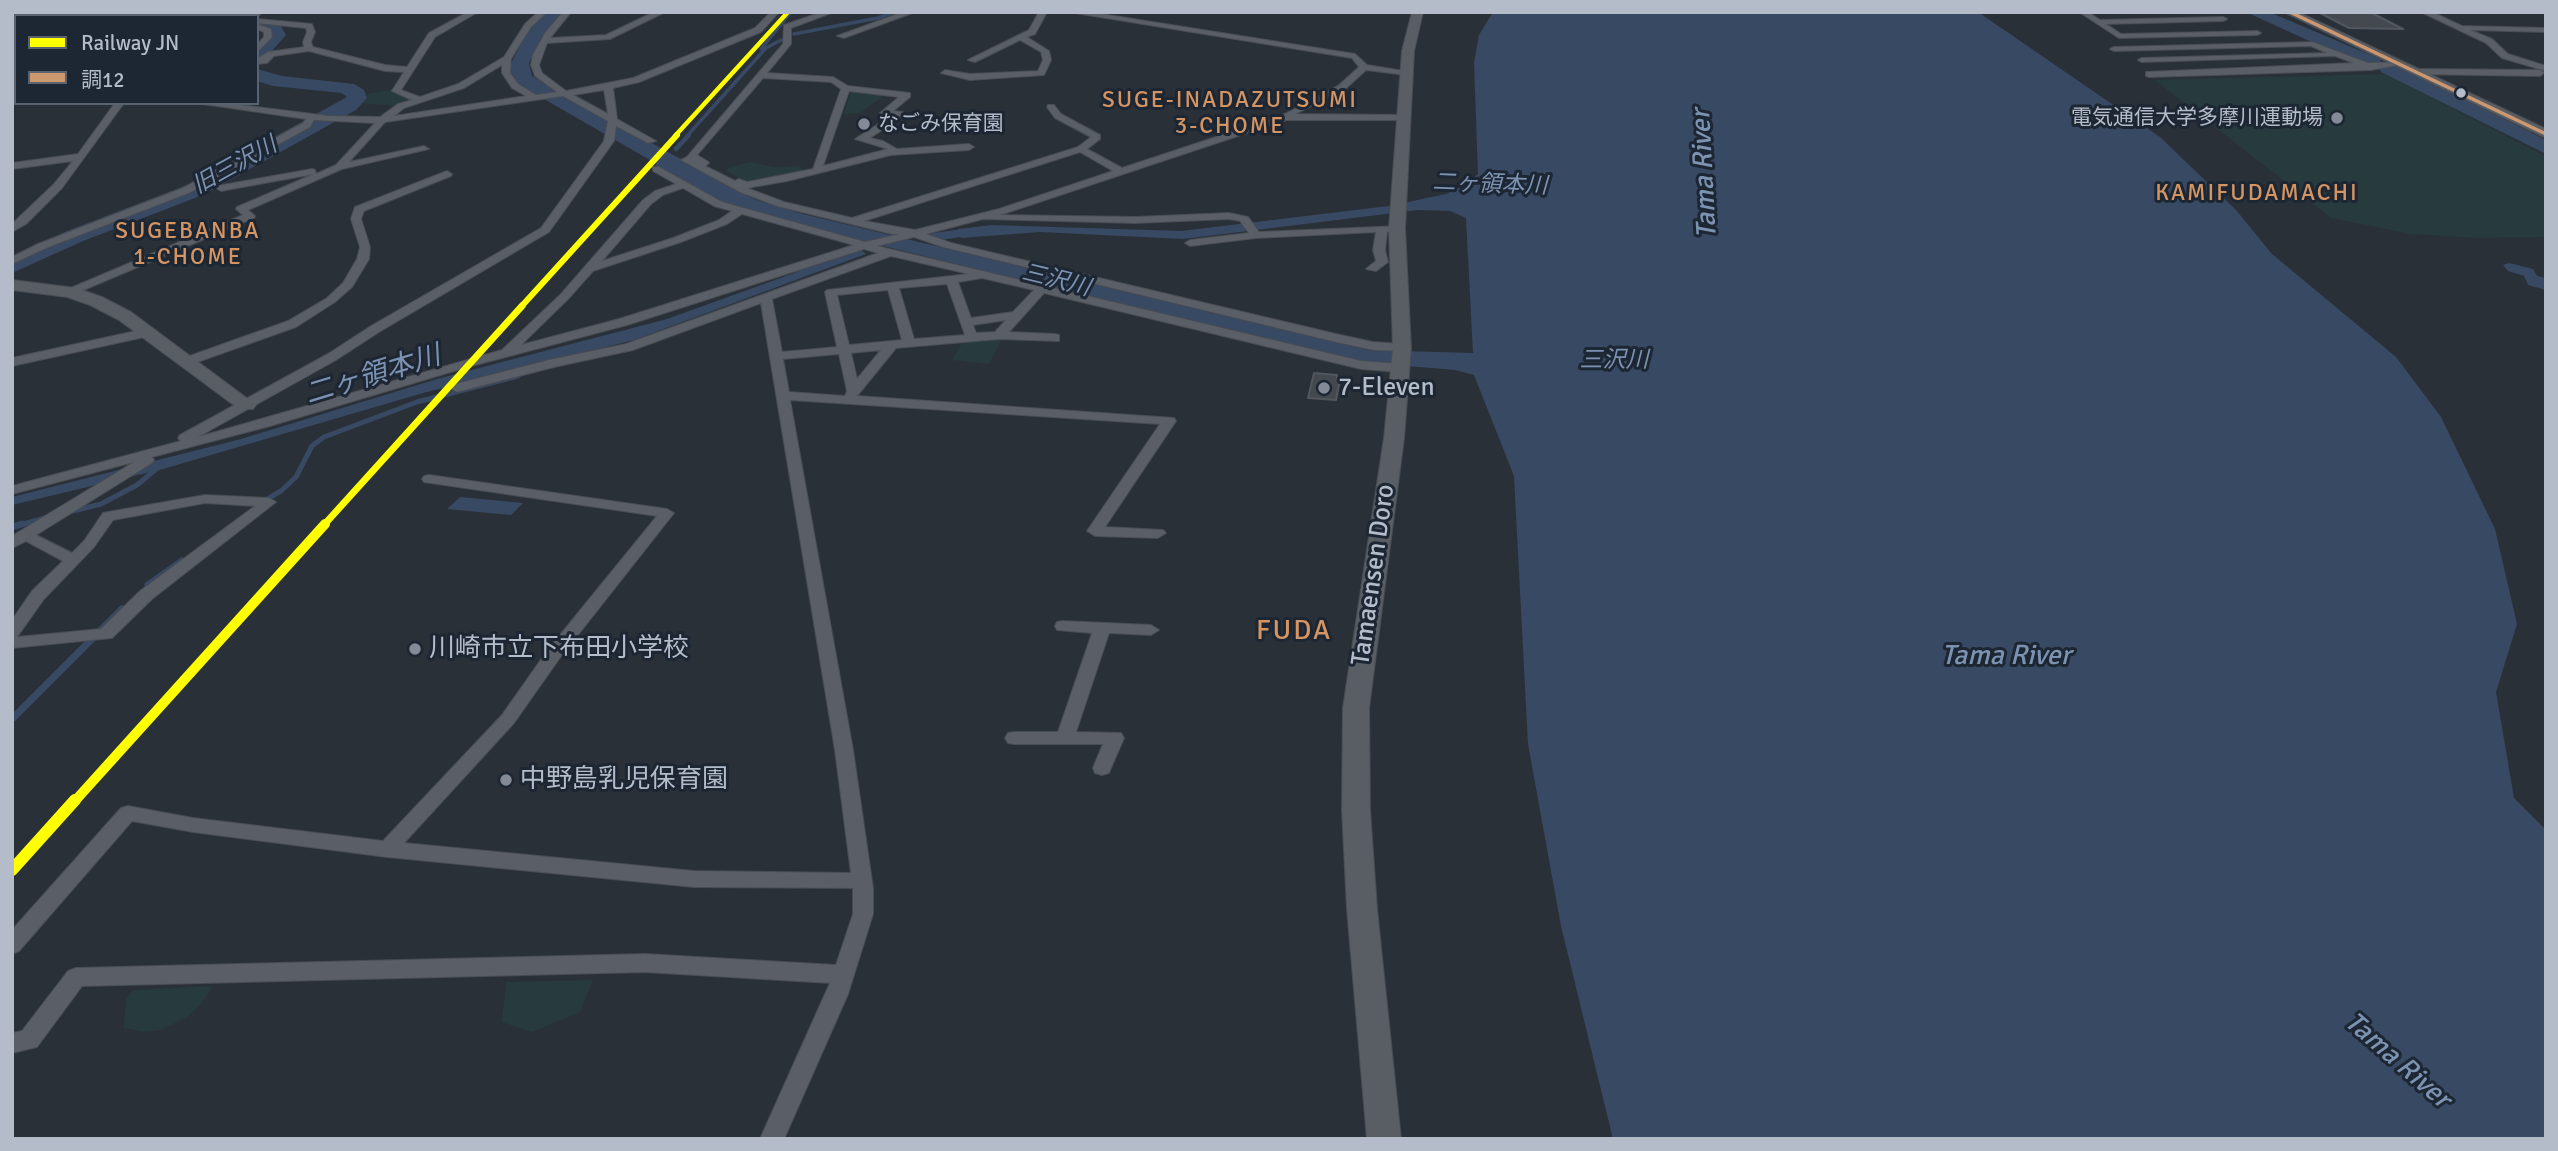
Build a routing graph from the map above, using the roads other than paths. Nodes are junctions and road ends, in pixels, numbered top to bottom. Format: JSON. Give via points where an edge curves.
{"nodes":[{"id":1,"x":474,"y":12,"type":"edge"},
{"id":2,"x":543,"y":12,"type":"edge"},
{"id":3,"x":567,"y":12,"type":"edge"},
{"id":4,"x":661,"y":12,"type":"edge"},
{"id":5,"x":775,"y":12,"type":"edge"},
{"id":6,"x":830,"y":12,"type":"edge"},
{"id":7,"x":911,"y":12,"type":"edge"},
{"id":8,"x":1043,"y":12,"type":"edge"},
{"id":9,"x":1073,"y":12,"type":"edge"},
{"id":10,"x":1418,"y":12,"type":"edge"},
{"id":11,"x":2083,"y":12,"type":"edge"},
{"id":12,"x":2213,"y":12,"type":"edge"},
{"id":13,"x":2289,"y":12,"type":"edge"},
{"id":14,"x":2425,"y":12,"type":"edge"},
{"id":15,"x":256,"y":13,"type":"edge"},
{"id":16,"x":246,"y":14,"type":"edge"},
{"id":17,"x":2223,"y":19,"type":"junction"},
{"id":18,"x":2503,"y":20,"type":"dead end"},
{"id":19,"x":2098,"y":22,"type":"junction"},
{"id":20,"x":259,"y":24,"type":"edge"},
{"id":21,"x":259,"y":25,"type":"edge"},
{"id":22,"x":2459,"y":27,"type":"junction"},
{"id":23,"x":2512,"y":27,"type":"junction"},
{"id":24,"x":2546,"y":30,"type":"edge"},
{"id":25,"x":841,"y":36,"type":"dead end"},
{"id":26,"x":1022,"y":38,"type":"junction"},
{"id":27,"x":545,"y":41,"type":"junction"},
{"id":28,"x":2244,"y":45,"type":"junction"},
{"id":29,"x":2174,"y":47,"type":"junction"},
{"id":30,"x":259,"y":48,"type":"edge"},
{"id":31,"x":309,"y":49,"type":"junction"},
{"id":32,"x":2114,"y":49,"type":"dead end"},
{"id":33,"x":2342,"y":55,"type":"junction"},
{"id":34,"x":2269,"y":57,"type":"junction"},
{"id":35,"x":507,"y":59,"type":"junction"},
{"id":36,"x":2194,"y":59,"type":"junction"},
{"id":37,"x":972,"y":60,"type":"dead end"},
{"id":38,"x":2142,"y":60,"type":"dead end"},
{"id":39,"x":259,"y":61,"type":"edge"},
{"id":40,"x":2400,"y":64,"type":"junction"},
{"id":41,"x":1364,"y":67,"type":"junction"},
{"id":42,"x":2371,"y":67,"type":"junction"},
{"id":43,"x":2294,"y":69,"type":"junction"},
{"id":44,"x":409,"y":70,"type":"junction"},
{"id":45,"x":2546,"y":71,"type":"edge"},
{"id":46,"x":1406,"y":72,"type":"junction"},
{"id":47,"x":2218,"y":72,"type":"junction"},
{"id":48,"x":2417,"y":72,"type":"junction"},
{"id":49,"x":945,"y":73,"type":"dead end"},
{"id":50,"x":2149,"y":74,"type":"dead end"},
{"id":51,"x":761,"y":75,"type":"junction"},
{"id":52,"x":608,"y":87,"type":"junction"},
{"id":53,"x":846,"y":88,"type":"junction"},
{"id":54,"x":565,"y":94,"type":"junction"},
{"id":55,"x":535,"y":98,"type":"junction"},
{"id":56,"x":421,"y":100,"type":"junction"},
{"id":57,"x":119,"y":105,"type":"edge"},
{"id":58,"x":257,"y":105,"type":"edge"},
{"id":59,"x":1051,"y":107,"type":"dead end"},
{"id":60,"x":314,"y":117,"type":"junction"},
{"id":61,"x":1285,"y":117,"type":"junction"},
{"id":62,"x":1404,"y":118,"type":"junction"},
{"id":63,"x":382,"y":120,"type":"junction"},
{"id":64,"x":613,"y":120,"type":"junction"},
{"id":65,"x":2546,"y":134,"type":"edge"},
{"id":66,"x":651,"y":141,"type":"dead end"},
{"id":67,"x":969,"y":147,"type":"dead end"},
{"id":68,"x":424,"y":149,"type":"dead end"},
{"id":69,"x":1081,"y":149,"type":"junction"},
{"id":70,"x":891,"y":152,"type":"junction"},
{"id":71,"x":80,"y":158,"type":"junction"},
{"id":72,"x":686,"y":160,"type":"dead end"},
{"id":73,"x":12,"y":166,"type":"edge"},
{"id":74,"x":338,"y":168,"type":"junction"},
{"id":75,"x":656,"y":169,"type":"dead end"},
{"id":76,"x":817,"y":170,"type":"junction"},
{"id":77,"x":1121,"y":172,"type":"junction"},
{"id":78,"x":447,"y":174,"type":"dead end"},
{"id":79,"x":683,"y":185,"type":"junction"},
{"id":80,"x":221,"y":188,"type":"dead end"},
{"id":81,"x":739,"y":211,"type":"junction"},
{"id":82,"x":979,"y":217,"type":"junction"},
{"id":83,"x":852,"y":222,"type":"junction"},
{"id":84,"x":1392,"y":226,"type":"junction"},
{"id":85,"x":12,"y":229,"type":"edge"},
{"id":86,"x":908,"y":234,"type":"junction"},
{"id":87,"x":1256,"y":235,"type":"junction"},
{"id":88,"x":1190,"y":243,"type":"dead end"},
{"id":89,"x":867,"y":245,"type":"junction"},
{"id":90,"x":893,"y":251,"type":"junction"},
{"id":91,"x":12,"y":261,"type":"edge"},
{"id":92,"x":591,"y":268,"type":"junction"},
{"id":93,"x":1372,"y":269,"type":"dead end"},
{"id":94,"x":994,"y":276,"type":"junction"},
{"id":95,"x":951,"y":279,"type":"junction"},
{"id":96,"x":12,"y":285,"type":"edge"},
{"id":97,"x":892,"y":285,"type":"junction"},
{"id":98,"x":1042,"y":288,"type":"junction"},
{"id":99,"x":70,"y":292,"type":"junction"},
{"id":100,"x":766,"y":297,"type":"junction"},
{"id":101,"x":1018,"y":315,"type":"junction"},
{"id":102,"x":968,"y":322,"type":"junction"},
{"id":103,"x":145,"y":332,"type":"junction"},
{"id":104,"x":999,"y":335,"type":"junction"},
{"id":105,"x":972,"y":338,"type":"junction"},
{"id":106,"x":1055,"y":338,"type":"dead end"},
{"id":107,"x":909,"y":344,"type":"junction"},
{"id":108,"x":891,"y":346,"type":"junction"},
{"id":109,"x":842,"y":350,"type":"junction"},
{"id":110,"x":505,"y":354,"type":"junction"},
{"id":111,"x":776,"y":356,"type":"junction"},
{"id":112,"x":1401,"y":358,"type":"junction"},
{"id":113,"x":12,"y":362,"type":"edge"},
{"id":114,"x":185,"y":362,"type":"junction"},
{"id":115,"x":457,"y":388,"type":"dead end"},
{"id":116,"x":851,"y":395,"type":"junction"},
{"id":117,"x":783,"y":396,"type":"junction"},
{"id":118,"x":246,"y":405,"type":"junction"},
{"id":119,"x":163,"y":451,"type":"junction"},
{"id":120,"x":429,"y":479,"type":"dead end"},
{"id":121,"x":12,"y":489,"type":"edge"},
{"id":122,"x":1158,"y":533,"type":"dead end"},
{"id":123,"x":19,"y":539,"type":"edge"},
{"id":124,"x":74,"y":560,"type":"junction"},
{"id":125,"x":1063,"y":626,"type":"dead end"},
{"id":126,"x":1102,"y":629,"type":"junction"},
{"id":127,"x":1151,"y":630,"type":"dead end"},
{"id":128,"x":12,"y":633,"type":"edge"},
{"id":129,"x":12,"y":643,"type":"edge"},
{"id":130,"x":1066,"y":736,"type":"junction"},
{"id":131,"x":1014,"y":738,"type":"dead end"},
{"id":132,"x":1102,"y":768,"type":"dead end"},
{"id":133,"x":387,"y":849,"type":"junction"},
{"id":134,"x":860,"y":880,"type":"junction"},
{"id":135,"x":12,"y":945,"type":"edge"},
{"id":136,"x":844,"y":975,"type":"junction"},
{"id":137,"x":12,"y":1043,"type":"edge"},
{"id":138,"x":772,"y":1139,"type":"edge"},
{"id":139,"x":1384,"y":1139,"type":"edge"}],
"edges":[{"from":1,"to":44,"type":"street","via":[[432,35]]},
{"from":2,"to":35,"type":"street"},
{"from":3,"to":27,"type":"street"},
{"from":4,"to":27,"type":"street","via":[[607,37]]},
{"from":5,"to":52,"type":"street","via":[[758,30]]},
{"from":6,"to":51,"type":"street","via":[[787,27],[787,44]]},
{"from":7,"to":25,"type":"street"},
{"from":8,"to":26,"type":"street","via":[[1032,32]]},
{"from":9,"to":41,"type":"street","via":[[1355,56]]},
{"from":10,"to":46,"type":"street","name":"Tamaensen Doro"},
{"from":11,"to":19,"type":"street"},
{"from":12,"to":17,"type":"street"},
{"from":13,"to":40,"type":"street"},
{"from":14,"to":22,"type":"street"},
{"from":15,"to":16,"type":"main road"},
{"from":17,"to":19,"type":"street"},
{"from":17,"to":19,"type":"street","via":[[2257,33],[2119,36]]},
{"from":18,"to":23,"type":"street"},
{"from":20,"to":31,"type":"street","via":[[309,26]]},
{"from":21,"to":30,"type":"street","via":[[268,31]]},
{"from":22,"to":23,"type":"street"},
{"from":22,"to":45,"type":"street","via":[[2489,41],[2505,56]]},
{"from":23,"to":24,"type":"street"},
{"from":26,"to":37,"type":"street"},
{"from":26,"to":49,"type":"street","via":[[1045,51],[1048,60],[1041,73],[970,77]]},
{"from":27,"to":54,"type":"street","via":[[535,65],[545,81]]},
{"from":28,"to":29,"type":"street"},
{"from":28,"to":33,"type":"street","via":[[2312,44]]},
{"from":28,"to":34,"type":"street"},
{"from":29,"to":32,"type":"street"},
{"from":29,"to":36,"type":"street"},
{"from":31,"to":39,"type":"street","via":[[271,54]]},
{"from":31,"to":44,"type":"street"},
{"from":33,"to":34,"type":"street"},
{"from":33,"to":42,"type":"street"},
{"from":34,"to":36,"type":"street"},
{"from":34,"to":43,"type":"street"},
{"from":35,"to":55,"type":"street","via":[[506,73],[515,86]]},
{"from":35,"to":56,"type":"street","via":[[461,86]]},
{"from":36,"to":38,"type":"street"},
{"from":36,"to":47,"type":"street"},
{"from":40,"to":42,"type":"street"},
{"from":40,"to":48,"type":"street"},
{"from":41,"to":46,"type":"street"},
{"from":41,"to":61,"type":"street","via":[[1341,88]]},
{"from":42,"to":43,"type":"street"},
{"from":43,"to":47,"type":"street"},
{"from":44,"to":56,"type":"street","via":[[396,92]]},
{"from":45,"to":48,"type":"street"},
{"from":46,"to":62,"type":"street","name":"Tamaensen Doro"},
{"from":47,"to":50,"type":"street"},
{"from":48,"to":65,"type":"street"},
{"from":51,"to":53,"type":"street","via":[[823,78]]},
{"from":51,"to":76,"type":"street","via":[[691,156],[746,185]]},
{"from":52,"to":54,"type":"street"},
{"from":52,"to":64,"type":"street"},
{"from":53,"to":70,"type":"street","via":[[907,95],[885,113],[900,114],[860,139],[893,148]]},
{"from":53,"to":76,"type":"street"},
{"from":54,"to":55,"type":"street"},
{"from":54,"to":64,"type":"street"},
{"from":55,"to":63,"type":"street"},
{"from":56,"to":63,"type":"street","via":[[401,106]]},
{"from":57,"to":71,"type":"street"},
{"from":58,"to":60,"type":"street"},
{"from":59,"to":69,"type":"street","via":[[1058,116],[1097,137]]},
{"from":60,"to":63,"type":"street"},
{"from":60,"to":91,"type":"street","via":[[196,186]]},
{"from":61,"to":62,"type":"street"},
{"from":61,"to":77,"type":"street"},
{"from":62,"to":84,"type":"street","name":"Tamaensen Doro","via":[[1400,190]]},
{"from":63,"to":74,"type":"street"},
{"from":64,"to":66,"type":"street"},
{"from":64,"to":118,"type":"street","via":[[609,141],[545,230]]},
{"from":67,"to":70,"type":"street"},
{"from":68,"to":74,"type":"street"},
{"from":69,"to":77,"type":"street"},
{"from":69,"to":83,"type":"street"},
{"from":70,"to":76,"type":"street"},
{"from":71,"to":73,"type":"street"},
{"from":71,"to":85,"type":"street"},
{"from":72,"to":83,"type":"street","via":[[744,190]]},
{"from":74,"to":80,"type":"street"},
{"from":74,"to":99,"type":"street","via":[[242,209],[250,216]]},
{"from":75,"to":79,"type":"street"},
{"from":77,"to":82,"type":"street"},
{"from":78,"to":114,"type":"street","via":[[359,209],[356,219],[365,247],[363,259],[348,285],[331,300],[292,324]]},
{"from":79,"to":81,"type":"street"},
{"from":79,"to":92,"type":"street","via":[[647,202]]},
{"from":81,"to":89,"type":"street"},
{"from":81,"to":92,"type":"street","via":[[677,240]]},
{"from":82,"to":86,"type":"street"},
{"from":82,"to":87,"type":"street","via":[[1135,220],[1205,216],[1244,219]]},
{"from":83,"to":86,"type":"street"},
{"from":84,"to":87,"type":"street"},
{"from":84,"to":93,"type":"street","via":[[1379,250],[1382,262]]},
{"from":84,"to":112,"type":"street","name":"Tamaensen Doro"},
{"from":86,"to":89,"type":"street"},
{"from":86,"to":112,"type":"street","via":[[1373,346]]},
{"from":87,"to":88,"type":"street"},
{"from":89,"to":90,"type":"street"},
{"from":89,"to":110,"type":"street","via":[[624,322]]},
{"from":90,"to":94,"type":"street"},
{"from":90,"to":100,"type":"street"},
{"from":92,"to":110,"type":"street"},
{"from":94,"to":95,"type":"street"},
{"from":94,"to":98,"type":"street"},
{"from":95,"to":97,"type":"street"},
{"from":95,"to":102,"type":"street"},
{"from":96,"to":99,"type":"street"},
{"from":97,"to":107,"type":"street"},
{"from":97,"to":109,"type":"street","via":[[831,292]]},
{"from":98,"to":101,"type":"street"},
{"from":98,"to":112,"type":"street","via":[[1361,365]]},
{"from":99,"to":103,"type":"street","via":[[125,316]]},
{"from":100,"to":111,"type":"street"},
{"from":100,"to":115,"type":"street","via":[[629,346]]},
{"from":101,"to":102,"type":"street"},
{"from":101,"to":104,"type":"street"},
{"from":102,"to":105,"type":"street"},
{"from":103,"to":113,"type":"street"},
{"from":103,"to":114,"type":"street"},
{"from":104,"to":105,"type":"street"},
{"from":104,"to":106,"type":"street"},
{"from":105,"to":107,"type":"street"},
{"from":107,"to":108,"type":"street"},
{"from":108,"to":109,"type":"street"},
{"from":108,"to":116,"type":"street"},
{"from":109,"to":111,"type":"street"},
{"from":109,"to":116,"type":"street"},
{"from":110,"to":119,"type":"street"},
{"from":111,"to":117,"type":"street"},
{"from":112,"to":139,"type":"street","name":"Tamaensen Doro","via":[[1356,708],[1362,909]]},
{"from":114,"to":118,"type":"street"},
{"from":116,"to":117,"type":"street"},
{"from":116,"to":122,"type":"street","via":[[1169,421],[1095,531]]},
{"from":117,"to":134,"type":"street","via":[[844,750]]},
{"from":118,"to":119,"type":"street"},
{"from":119,"to":121,"type":"street"},
{"from":119,"to":123,"type":"street"},
{"from":120,"to":133,"type":"street","via":[[667,513],[508,719]]},
{"from":123,"to":124,"type":"street"},
{"from":124,"to":128,"type":"street","via":[[38,595]]},
{"from":124,"to":129,"type":"street","via":[[108,516],[205,499],[269,502],[146,595],[106,634]]},
{"from":125,"to":126,"type":"street"},
{"from":126,"to":127,"type":"street"},
{"from":126,"to":130,"type":"street"},
{"from":130,"to":131,"type":"street"},
{"from":130,"to":132,"type":"street","via":[[1115,738]]},
{"from":133,"to":134,"type":"street","via":[[694,879]]},
{"from":133,"to":135,"type":"street","via":[[128,813]]},
{"from":134,"to":136,"type":"street","via":[[863,914]]},
{"from":136,"to":137,"type":"street","via":[[645,963],[76,977],[29,1040]]},
{"from":136,"to":138,"type":"street"}]}
